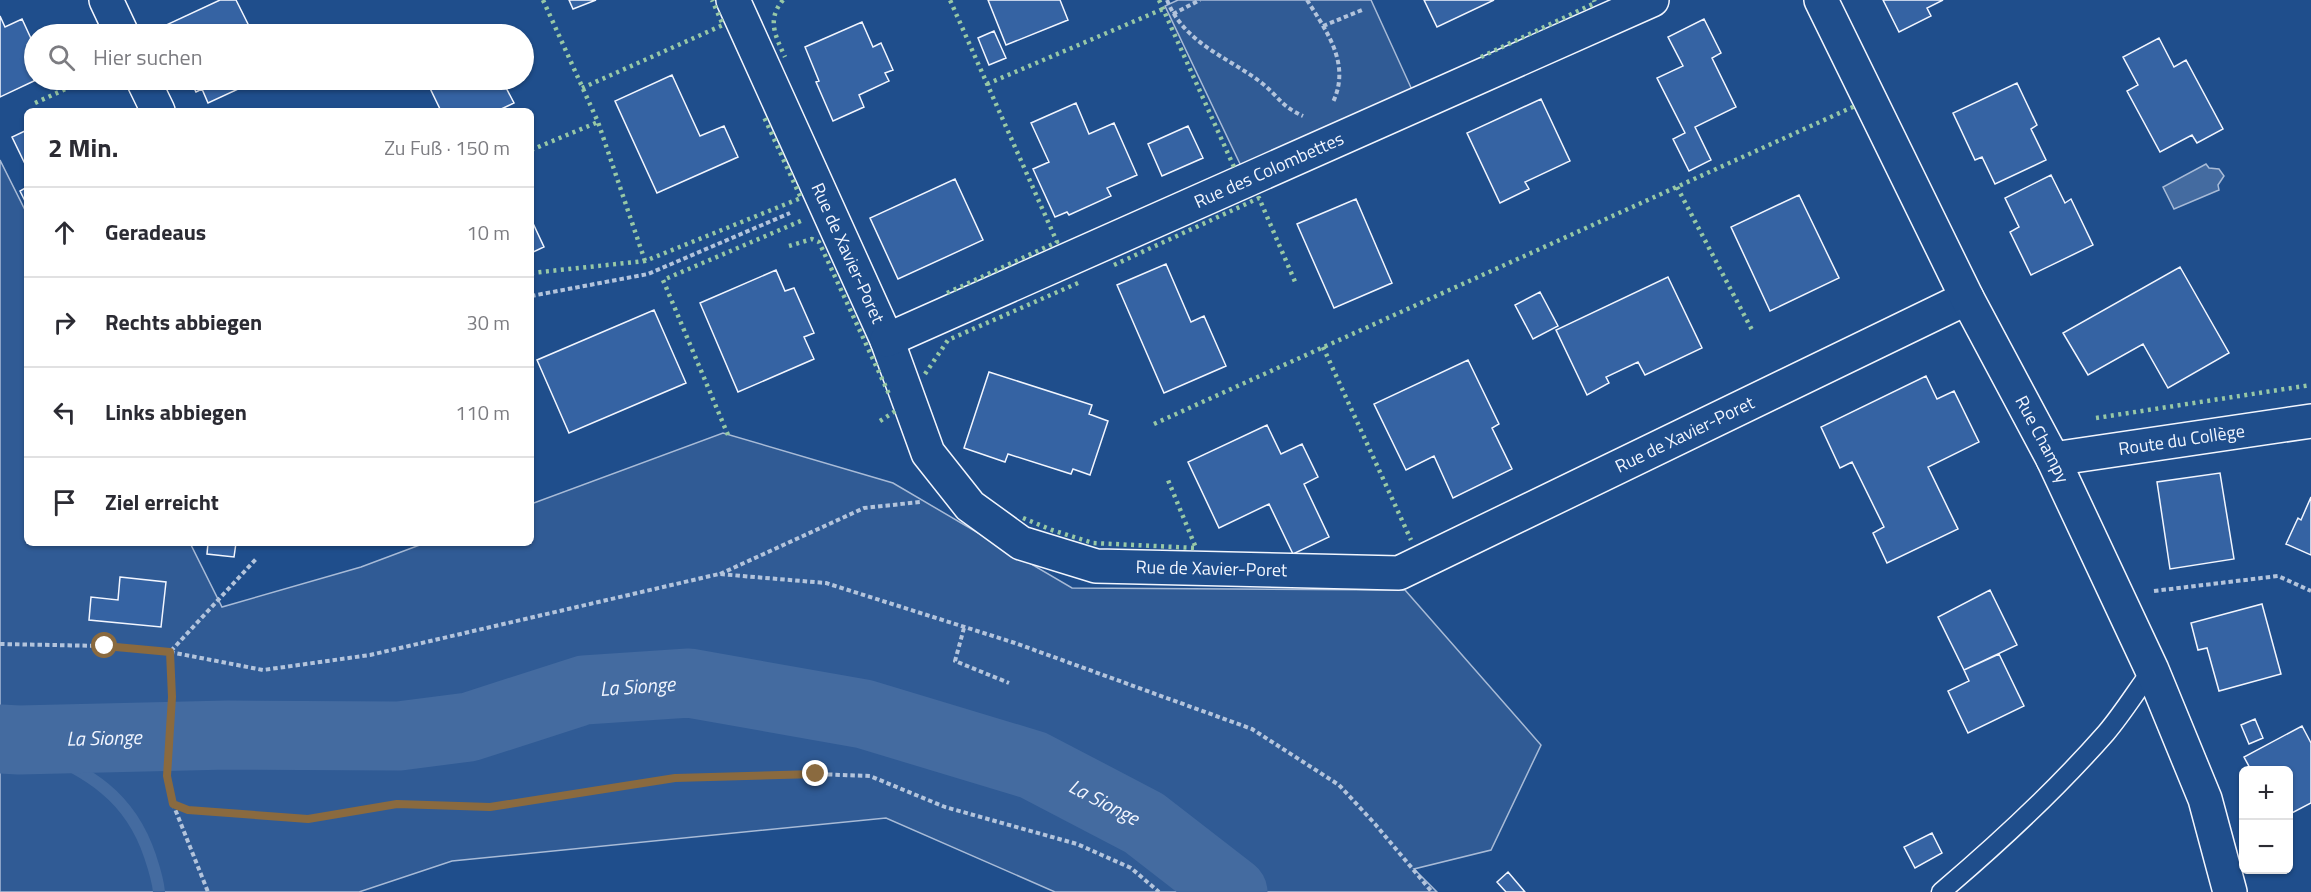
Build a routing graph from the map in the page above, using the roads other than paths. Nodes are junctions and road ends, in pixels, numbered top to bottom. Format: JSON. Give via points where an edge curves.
{"nodes":[{"id":1,"x":106,"y":0,"type":"edge"},
{"id":2,"x":733,"y":0,"type":"edge"},
{"id":3,"x":1652,"y":0,"type":"edge"},
{"id":4,"x":1821,"y":0,"type":"edge"},
{"id":5,"x":117,"y":24,"type":"edge"},
{"id":6,"x":148,"y":90,"type":"edge"},
{"id":7,"x":157,"y":108,"type":"edge"},
{"id":8,"x":1966,"y":298,"type":"junction"},
{"id":9,"x":887,"y":340,"type":"junction"},
{"id":10,"x":2311,"y":421,"type":"edge"},
{"id":11,"x":2053,"y":459,"type":"junction"},
{"id":12,"x":2152,"y":670,"type":"junction"},
{"id":13,"x":1941,"y":892,"type":"edge"},
{"id":14,"x":2230,"y":892,"type":"edge"}],
"edges":[{"from":1,"to":5,"type":"street"},
{"from":2,"to":9,"type":"street","name":"Rue de Xavier-Poret"},
{"from":3,"to":9,"type":"street","name":"Rue des Colombettes","via":[[1328,132]]},
{"from":4,"to":8,"type":"street","name":"Rue Champy"},
{"from":6,"to":7,"type":"street"},
{"from":8,"to":9,"type":"street","name":"Rue de Xavier-Poret","via":[[1399,573],[1096,566],[1021,543],[970,506],[928,453]]},
{"from":8,"to":11,"type":"street","name":"Rue Champy"},
{"from":10,"to":11,"type":"street","name":"Route du Collège"},
{"from":11,"to":12,"type":"street","name":"Rue Champy"},
{"from":12,"to":13,"type":"lane","via":[[2107,731],[2042,802]]},
{"from":12,"to":14,"type":"street","name":"Rue Champy","via":[[2205,799]]}]}
